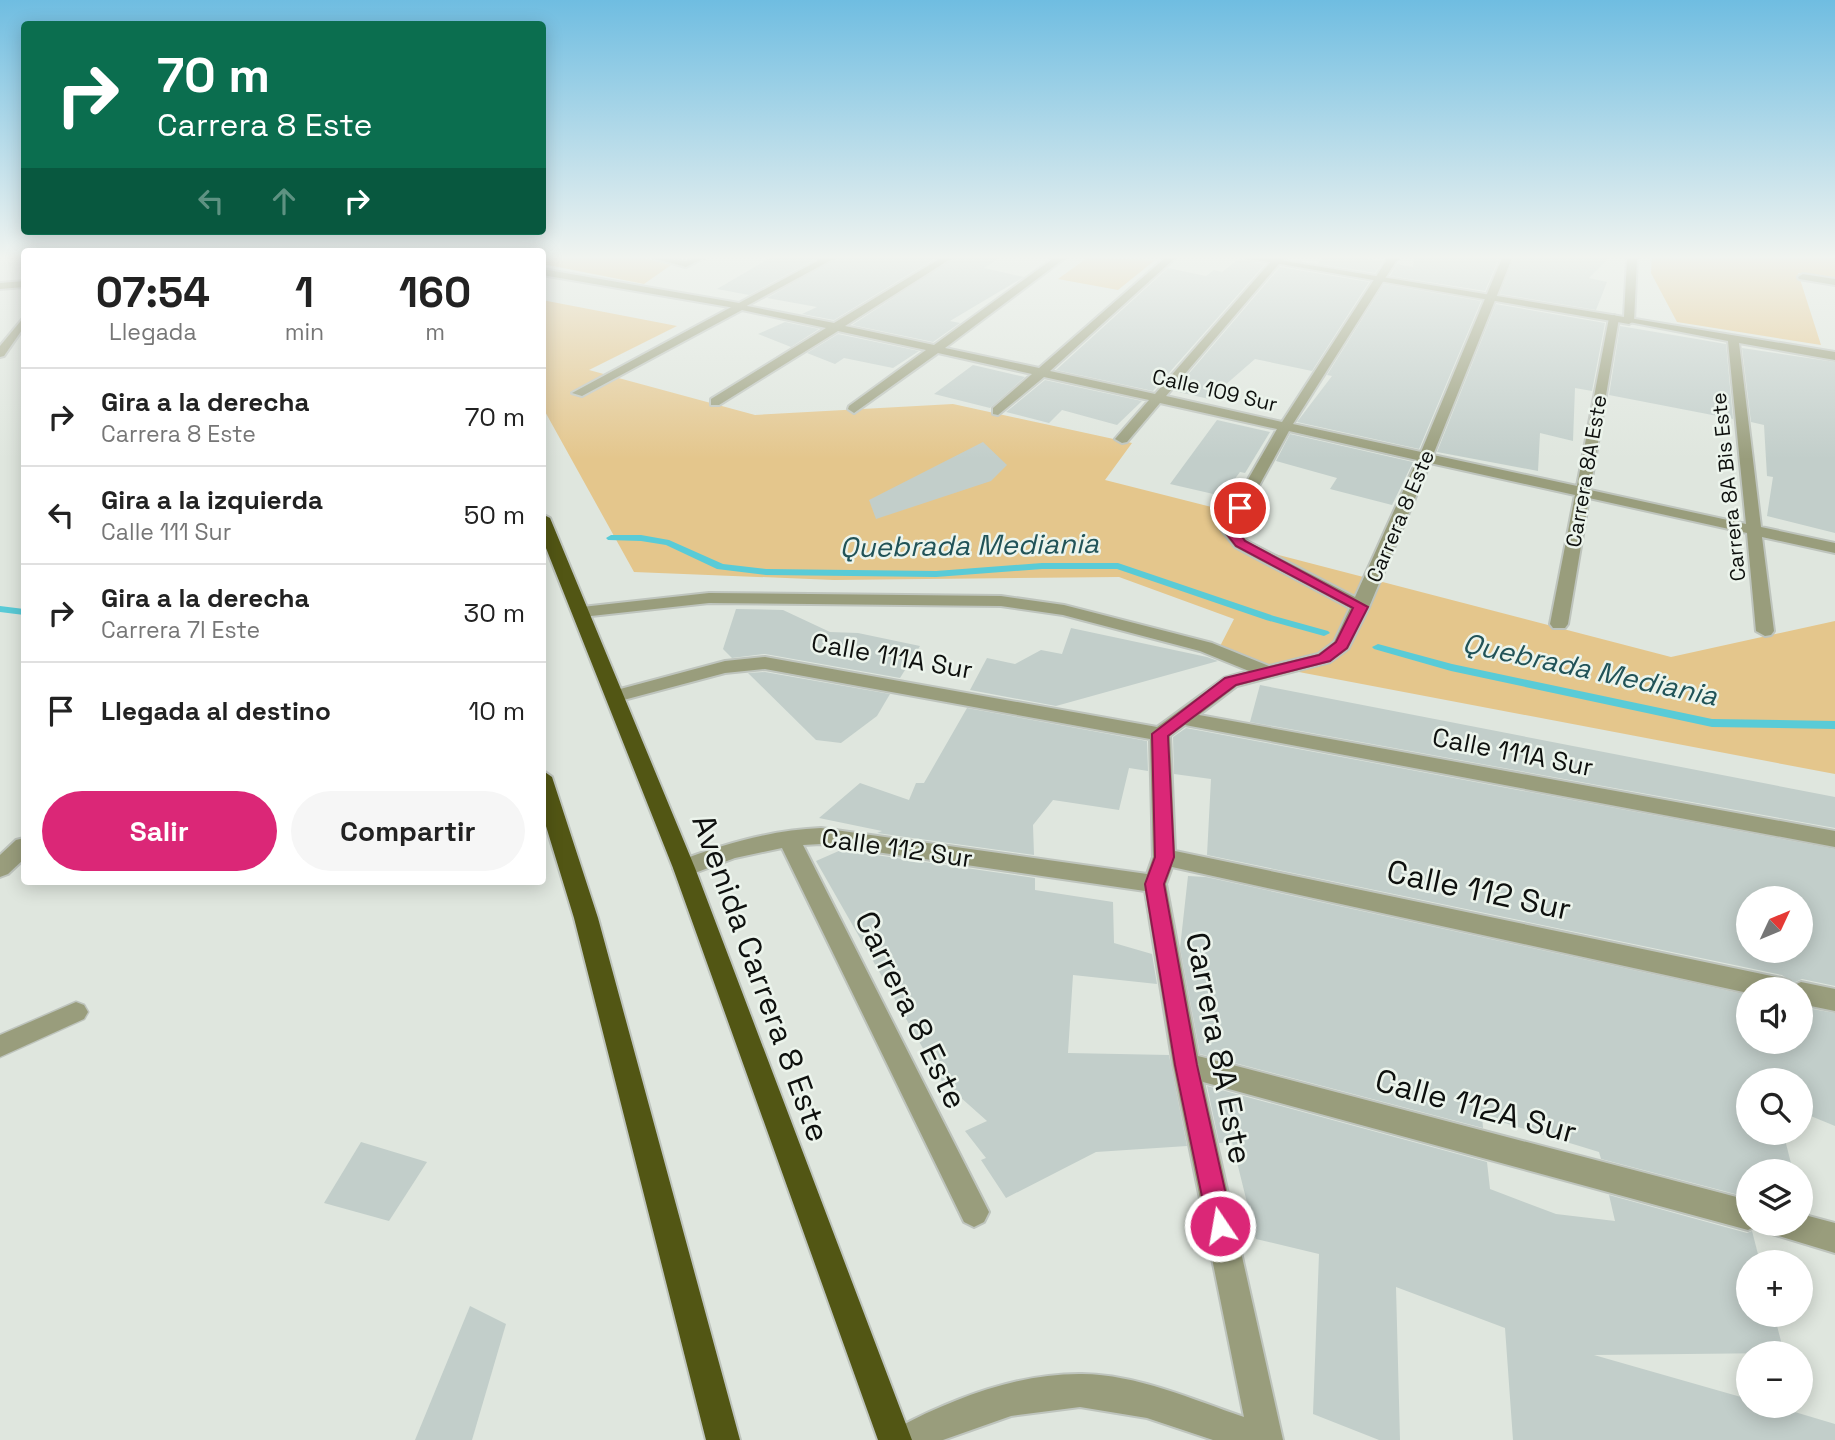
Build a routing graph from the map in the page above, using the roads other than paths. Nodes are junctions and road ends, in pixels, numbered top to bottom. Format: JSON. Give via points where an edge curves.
{"nodes":[{"id":1,"x":20,"y":325,"type":"edge"},
{"id":2,"x":705,"y":325,"type":"edge"},
{"id":3,"x":828,"y":325,"type":"edge"},
{"id":4,"x":839,"y":325,"type":"edge"},
{"id":5,"x":968,"y":325,"type":"edge"},
{"id":6,"x":1095,"y":325,"type":"edge"},
{"id":7,"x":1220,"y":325,"type":"edge"},
{"id":8,"x":1349,"y":325,"type":"edge"},
{"id":9,"x":1478,"y":325,"type":"edge"},
{"id":10,"x":1620,"y":325,"type":"edge"},
{"id":11,"x":1658,"y":325,"type":"edge"},
{"id":12,"x":836,"y":327,"type":"junction"},
{"id":13,"x":1733,"y":338,"type":"junction"},
{"id":14,"x":936,"y":349,"type":"junction"},
{"id":15,"x":0,"y":354,"type":"edge"},
{"id":16,"x":1835,"y":356,"type":"edge"},
{"id":17,"x":1041,"y":373,"type":"junction"},
{"id":18,"x":578,"y":393,"type":"dead end"},
{"id":19,"x":1156,"y":399,"type":"junction"},
{"id":20,"x":715,"y":402,"type":"dead end"},
{"id":21,"x":854,"y":410,"type":"dead end"},
{"id":22,"x":998,"y":411,"type":"dead end"},
{"id":23,"x":1284,"y":427,"type":"junction"},
{"id":24,"x":1122,"y":439,"type":"dead end"},
{"id":25,"x":1425,"y":458,"type":"junction"},
{"id":26,"x":1582,"y":494,"type":"junction"},
{"id":27,"x":546,"y":527,"type":"edge"},
{"id":28,"x":1754,"y":532,"type":"junction"},
{"id":29,"x":1835,"y":548,"type":"edge"},
{"id":30,"x":1361,"y":607,"type":"junction"},
{"id":31,"x":582,"y":612,"type":"junction"},
{"id":32,"x":1559,"y":624,"type":"dead end"},
{"id":33,"x":1765,"y":631,"type":"dead end"},
{"id":34,"x":1267,"y":672,"type":"junction"},
{"id":35,"x":615,"y":696,"type":"junction"},
{"id":36,"x":1171,"y":726,"type":"junction"},
{"id":37,"x":546,"y":790,"type":"edge"},
{"id":38,"x":788,"y":837,"type":"junction"},
{"id":39,"x":1835,"y":839,"type":"edge"},
{"id":40,"x":21,"y":850,"type":"edge"},
{"id":41,"x":1164,"y":857,"type":"junction"},
{"id":42,"x":0,"y":868,"type":"edge"},
{"id":43,"x":684,"y":868,"type":"junction"},
{"id":44,"x":1155,"y":884,"type":"junction"},
{"id":45,"x":1736,"y":979,"type":"edge"},
{"id":46,"x":1813,"y":995,"type":"edge"},
{"id":47,"x":1835,"y":1000,"type":"edge"},
{"id":48,"x":76,"y":1012,"type":"dead end"},
{"id":49,"x":0,"y":1046,"type":"edge"},
{"id":50,"x":1186,"y":1065,"type":"junction"},
{"id":51,"x":974,"y":1212,"type":"dead end"},
{"id":52,"x":1736,"y":1212,"type":"edge"},
{"id":53,"x":1813,"y":1232,"type":"edge"},
{"id":54,"x":1835,"y":1238,"type":"edge"},
{"id":55,"x":723,"y":1440,"type":"edge"},
{"id":56,"x":895,"y":1440,"type":"edge"},
{"id":57,"x":909,"y":1440,"type":"edge"},
{"id":58,"x":1265,"y":1440,"type":"edge"}],
"edges":[{"from":1,"to":15,"type":"street"},
{"from":2,"to":18,"type":"street"},
{"from":3,"to":12,"type":"street","name":"Calle 109 Sur"},
{"from":4,"to":12,"type":"street"},
{"from":5,"to":14,"type":"street"},
{"from":6,"to":17,"type":"street"},
{"from":7,"to":19,"type":"street"},
{"from":8,"to":23,"type":"street"},
{"from":9,"to":25,"type":"street","name":"Carrera 8 Este"},
{"from":10,"to":26,"type":"street","name":"Carrera 8A Este"},
{"from":11,"to":13,"type":"street"},
{"from":12,"to":14,"type":"street","name":"Calle 109 Sur"},
{"from":12,"to":20,"type":"street"},
{"from":13,"to":16,"type":"street"},
{"from":13,"to":28,"type":"street","name":"Carrera 8A Bis Este"},
{"from":14,"to":17,"type":"street","name":"Calle 109 Sur"},
{"from":14,"to":21,"type":"street"},
{"from":17,"to":19,"type":"street","name":"Calle 109 Sur"},
{"from":17,"to":22,"type":"street"},
{"from":19,"to":23,"type":"street","name":"Calle 109 Sur"},
{"from":19,"to":24,"type":"street"},
{"from":23,"to":25,"type":"street","name":"Calle 109 Sur"},
{"from":23,"to":30,"type":"street","via":[[1228,528],[1241,544]]},
{"from":25,"to":26,"type":"street","name":"Calle 109 Sur"},
{"from":25,"to":30,"type":"street","name":"Carrera 8 Este"},
{"from":26,"to":28,"type":"street","name":"Calle 109 Sur"},
{"from":26,"to":32,"type":"street","name":"Carrera 8A Este"},
{"from":27,"to":31,"type":"highway","name":"Avenida Carrera 8 Este"},
{"from":28,"to":29,"type":"street","name":"Calle 109 Sur"},
{"from":28,"to":33,"type":"street","name":"Carrera 8A Bis Este"},
{"from":30,"to":34,"type":"street","name":"Carrera 8 Este","via":[[1342,645],[1324,658]]},
{"from":31,"to":34,"type":"street","via":[[709,598],[1001,601],[1064,610],[1206,647]]},
{"from":31,"to":35,"type":"highway","name":"Avenida Carrera 8 Este"},
{"from":34,"to":36,"type":"street","name":"Carrera 8 Este","via":[[1231,682]]},
{"from":35,"to":36,"type":"street","name":"Calle 111A Sur","via":[[725,667],[765,663]]},
{"from":35,"to":43,"type":"highway","name":"Avenida Carrera 8 Este"},
{"from":36,"to":39,"type":"street","name":"Calle 111A Sur"},
{"from":36,"to":41,"type":"street","name":"Carrera 8A Este"},
{"from":37,"to":55,"type":"highway","via":[[586,918]]},
{"from":38,"to":43,"type":"street","name":"Calle 112 Sur"},
{"from":38,"to":44,"type":"street","name":"Calle 112 Sur","via":[[821,836]]},
{"from":38,"to":51,"type":"street","name":"Carrera 8 Este"},
{"from":40,"to":42,"type":"street"},
{"from":41,"to":44,"type":"street","name":"Carrera 8A Este"},
{"from":41,"to":45,"type":"street","name":"Calle 112 Sur"},
{"from":43,"to":56,"type":"highway","name":"Avenida Carrera 8 Este"},
{"from":44,"to":50,"type":"street","name":"Carrera 8A Este"},
{"from":46,"to":47,"type":"street"},
{"from":48,"to":49,"type":"lane"},
{"from":50,"to":52,"type":"street","name":"Calle 112A Sur"},
{"from":50,"to":58,"type":"street","name":"Carrera 8A Este"},
{"from":53,"to":54,"type":"street"},
{"from":57,"to":58,"type":"street","via":[[948,1419],[1011,1399],[1080,1390],[1147,1401]]}]}
